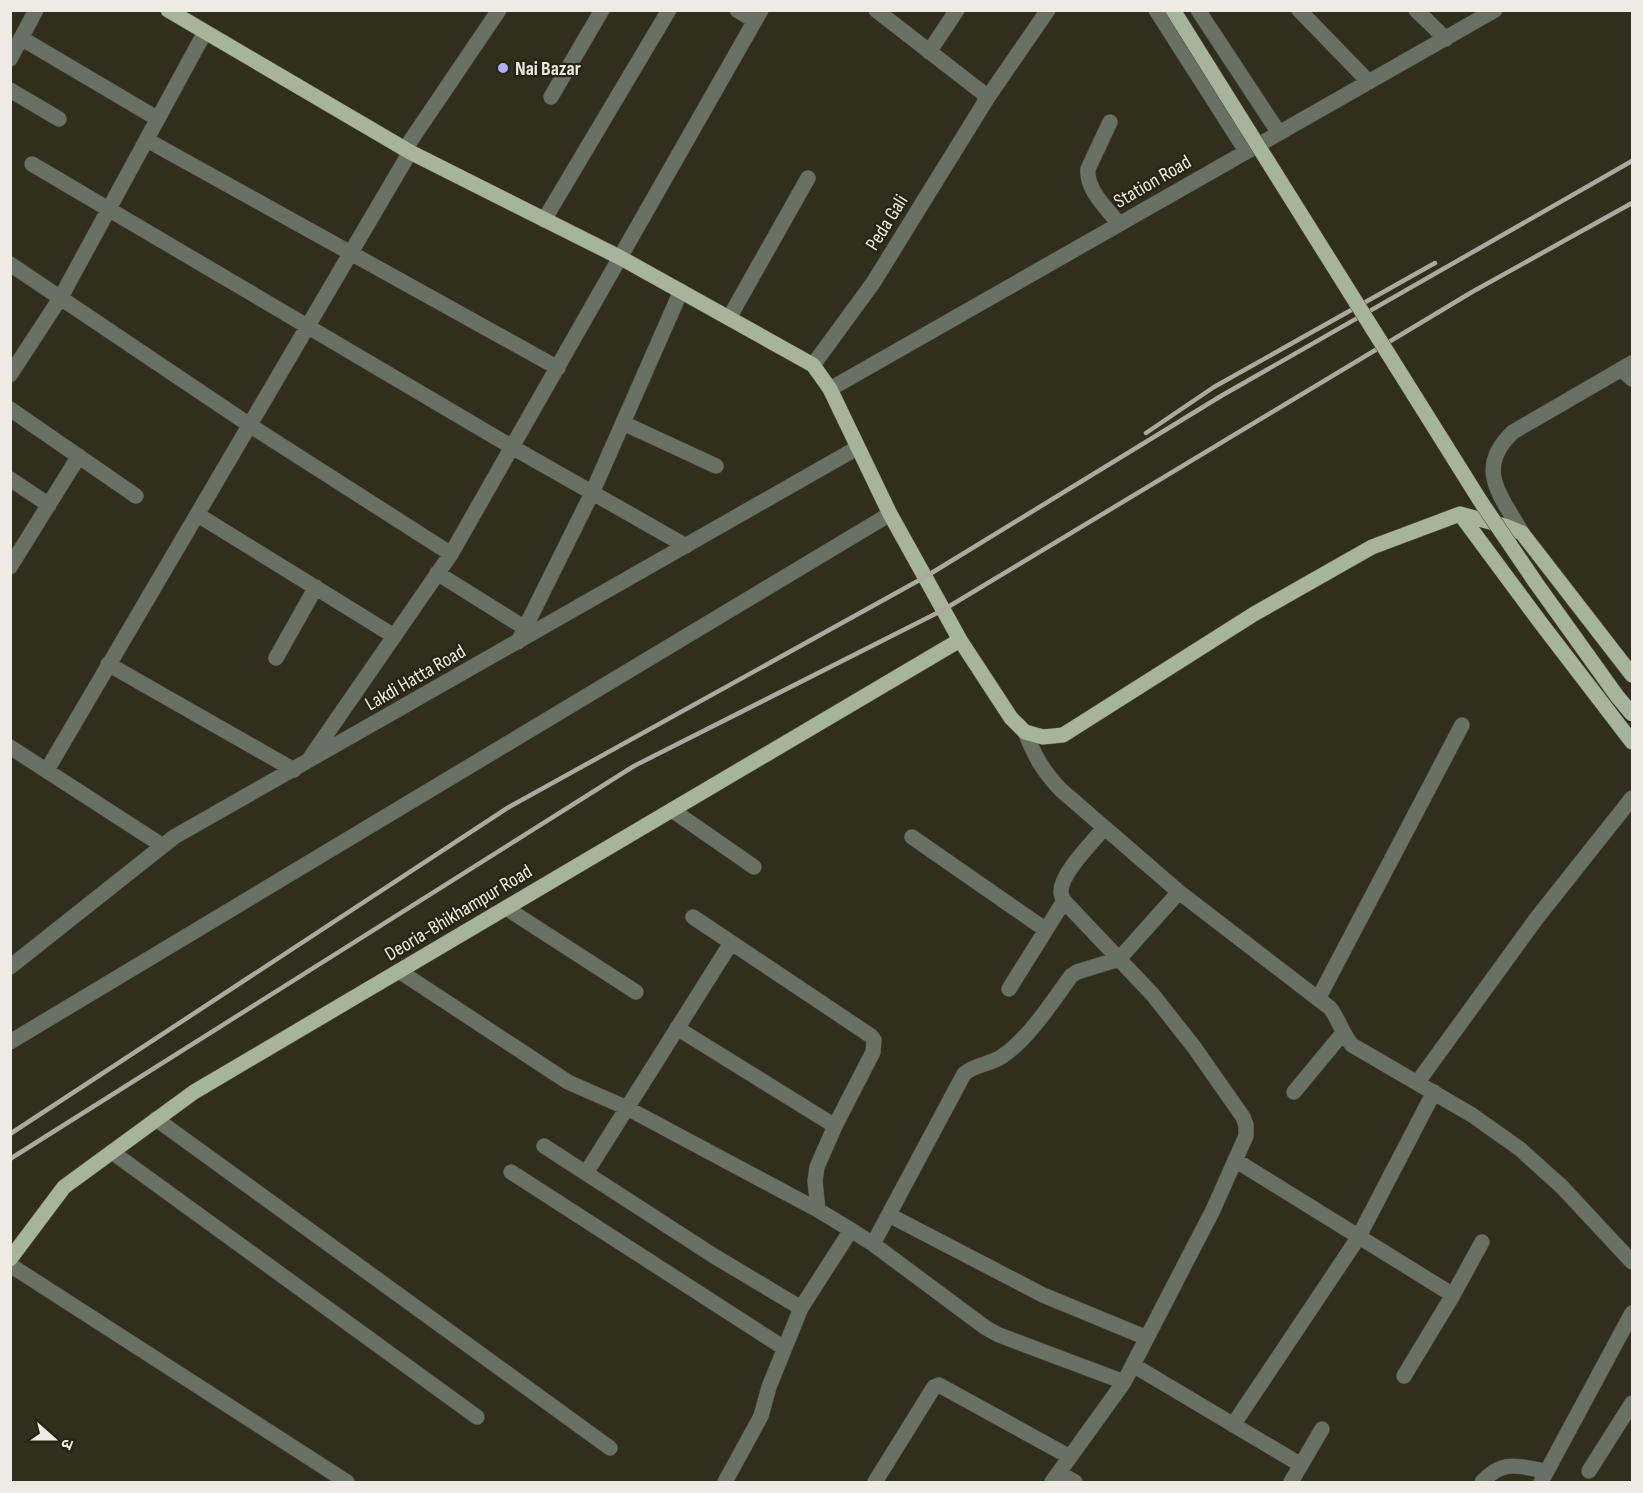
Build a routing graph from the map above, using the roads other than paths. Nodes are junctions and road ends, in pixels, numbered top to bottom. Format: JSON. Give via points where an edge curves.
{"nodes":[{"id":1,"x":36,"y":10,"type":"edge"},
{"id":2,"x":168,"y":10,"type":"edge"},
{"id":3,"x":499,"y":10,"type":"edge"},
{"id":4,"x":602,"y":10,"type":"edge"},
{"id":5,"x":669,"y":10,"type":"edge"},
{"id":6,"x":737,"y":10,"type":"edge"},
{"id":7,"x":876,"y":10,"type":"edge"},
{"id":8,"x":957,"y":10,"type":"edge"},
{"id":9,"x":1048,"y":10,"type":"edge"},
{"id":10,"x":1156,"y":10,"type":"edge"},
{"id":11,"x":1173,"y":10,"type":"edge"},
{"id":12,"x":1198,"y":10,"type":"edge"},
{"id":13,"x":1299,"y":10,"type":"edge"},
{"id":14,"x":1416,"y":10,"type":"edge"},
{"id":15,"x":1495,"y":10,"type":"edge"},
{"id":16,"x":758,"y":16,"type":"edge"},
{"id":17,"x":206,"y":32,"type":"junction"},
{"id":18,"x":21,"y":38,"type":"junction"},
{"id":19,"x":1446,"y":39,"type":"junction"},
{"id":20,"x":929,"y":52,"type":"junction"},
{"id":21,"x":10,"y":59,"type":"edge"},
{"id":22,"x":1369,"y":82,"type":"junction"},
{"id":23,"x":10,"y":90,"type":"edge"},
{"id":24,"x":551,"y":97,"type":"dead end"},
{"id":25,"x":988,"y":97,"type":"junction"},
{"id":26,"x":59,"y":119,"type":"dead end"},
{"id":27,"x":158,"y":119,"type":"junction"},
{"id":28,"x":1110,"y":122,"type":"dead end"},
{"id":29,"x":1279,"y":133,"type":"junction"},
{"id":30,"x":147,"y":140,"type":"junction"},
{"id":31,"x":408,"y":151,"type":"junction"},
{"id":32,"x":1246,"y":151,"type":"junction"},
{"id":33,"x":32,"y":164,"type":"dead end"},
{"id":34,"x":808,"y":178,"type":"dead end"},
{"id":35,"x":109,"y":209,"type":"junction"},
{"id":36,"x":544,"y":220,"type":"junction"},
{"id":37,"x":1119,"y":224,"type":"junction"},
{"id":38,"x":352,"y":254,"type":"junction"},
{"id":39,"x":621,"y":258,"type":"junction"},
{"id":40,"x":10,"y":264,"type":"edge"},
{"id":41,"x":681,"y":291,"type":"junction"},
{"id":42,"x":61,"y":297,"type":"junction"},
{"id":43,"x":729,"y":318,"type":"junction"},
{"id":44,"x":310,"y":327,"type":"junction"},
{"id":45,"x":813,"y":365,"type":"junction"},
{"id":46,"x":558,"y":368,"type":"junction"},
{"id":47,"x":1629,"y":371,"type":"edge"},
{"id":48,"x":10,"y":375,"type":"edge"},
{"id":49,"x":830,"y":389,"type":"junction"},
{"id":50,"x":10,"y":409,"type":"edge"},
{"id":51,"x":623,"y":423,"type":"junction"},
{"id":52,"x":251,"y":426,"type":"junction"},
{"id":53,"x":512,"y":447,"type":"junction"},
{"id":54,"x":857,"y":448,"type":"junction"},
{"id":55,"x":79,"y":456,"type":"junction"},
{"id":56,"x":716,"y":465,"type":"dead end"},
{"id":57,"x":10,"y":479,"type":"edge"},
{"id":58,"x":592,"y":493,"type":"junction"},
{"id":59,"x":136,"y":496,"type":"dead end"},
{"id":60,"x":49,"y":506,"type":"junction"},
{"id":61,"x":1460,"y":513,"type":"junction"},
{"id":62,"x":198,"y":514,"type":"junction"},
{"id":63,"x":890,"y":514,"type":"junction"},
{"id":64,"x":1522,"y":533,"type":"junction"},
{"id":65,"x":686,"y":546,"type":"junction"},
{"id":66,"x":451,"y":554,"type":"junction"},
{"id":67,"x":10,"y":567,"type":"edge"},
{"id":68,"x":437,"y":573,"type":"junction"},
{"id":69,"x":316,"y":587,"type":"junction"},
{"id":70,"x":525,"y":628,"type":"junction"},
{"id":71,"x":394,"y":636,"type":"junction"},
{"id":72,"x":960,"y":640,"type":"junction"},
{"id":73,"x":518,"y":642,"type":"junction"},
{"id":74,"x":276,"y":658,"type":"dead end"},
{"id":75,"x":108,"y":664,"type":"junction"},
{"id":76,"x":1632,"y":674,"type":"edge"},
{"id":77,"x":1632,"y":714,"type":"edge"},
{"id":78,"x":1462,"y":725,"type":"dead end"},
{"id":79,"x":1025,"y":732,"type":"junction"},
{"id":80,"x":1632,"y":742,"type":"edge"},
{"id":81,"x":10,"y":747,"type":"edge"},
{"id":82,"x":300,"y":766,"type":"junction"},
{"id":83,"x":47,"y":770,"type":"junction"},
{"id":84,"x":1632,"y":798,"type":"edge"},
{"id":85,"x":672,"y":810,"type":"junction"},
{"id":86,"x":1104,"y":828,"type":"junction"},
{"id":87,"x":912,"y":837,"type":"dead end"},
{"id":88,"x":163,"y":846,"type":"junction"},
{"id":89,"x":754,"y":867,"type":"dead end"},
{"id":90,"x":1179,"y":892,"type":"junction"},
{"id":91,"x":1064,"y":901,"type":"junction"},
{"id":92,"x":506,"y":908,"type":"junction"},
{"id":93,"x":693,"y":917,"type":"dead end"},
{"id":94,"x":1046,"y":930,"type":"junction"},
{"id":95,"x":731,"y":943,"type":"junction"},
{"id":96,"x":1119,"y":959,"type":"junction"},
{"id":97,"x":10,"y":967,"type":"edge"},
{"id":98,"x":399,"y":971,"type":"junction"},
{"id":99,"x":1009,"y":988,"type":"dead end"},
{"id":100,"x":636,"y":992,"type":"dead end"},
{"id":101,"x":1318,"y":999,"type":"junction"},
{"id":102,"x":677,"y":1028,"type":"junction"},
{"id":103,"x":1343,"y":1033,"type":"junction"},
{"id":104,"x":10,"y":1042,"type":"edge"},
{"id":105,"x":1417,"y":1083,"type":"junction"},
{"id":106,"x":1294,"y":1092,"type":"dead end"},
{"id":107,"x":1434,"y":1092,"type":"junction"},
{"id":108,"x":627,"y":1108,"type":"junction"},
{"id":109,"x":156,"y":1119,"type":"junction"},
{"id":110,"x":835,"y":1126,"type":"junction"},
{"id":111,"x":544,"y":1146,"type":"dead end"},
{"id":112,"x":112,"y":1152,"type":"junction"},
{"id":113,"x":1235,"y":1160,"type":"junction"},
{"id":114,"x":511,"y":1172,"type":"dead end"},
{"id":115,"x":586,"y":1173,"type":"junction"},
{"id":116,"x":818,"y":1210,"type":"junction"},
{"id":117,"x":889,"y":1215,"type":"junction"},
{"id":118,"x":850,"y":1230,"type":"junction"},
{"id":119,"x":1358,"y":1238,"type":"junction"},
{"id":120,"x":1482,"y":1242,"type":"dead end"},
{"id":121,"x":873,"y":1244,"type":"junction"},
{"id":122,"x":1631,"y":1254,"type":"edge"},
{"id":123,"x":10,"y":1259,"type":"edge"},
{"id":124,"x":10,"y":1265,"type":"edge"},
{"id":125,"x":1453,"y":1295,"type":"junction"},
{"id":126,"x":801,"y":1308,"type":"junction"},
{"id":127,"x":1632,"y":1313,"type":"edge"},
{"id":128,"x":1147,"y":1338,"type":"junction"},
{"id":129,"x":784,"y":1348,"type":"junction"},
{"id":130,"x":1133,"y":1365,"type":"junction"},
{"id":131,"x":1404,"y":1376,"type":"dead end"},
{"id":132,"x":1124,"y":1382,"type":"junction"},
{"id":133,"x":1632,"y":1403,"type":"edge"},
{"id":134,"x":477,"y":1417,"type":"dead end"},
{"id":135,"x":1233,"y":1425,"type":"junction"},
{"id":136,"x":1322,"y":1429,"type":"dead end"},
{"id":137,"x":610,"y":1448,"type":"dead end"},
{"id":138,"x":1070,"y":1457,"type":"junction"},
{"id":139,"x":1301,"y":1465,"type":"junction"},
{"id":140,"x":1589,"y":1471,"type":"dead end"},
{"id":141,"x":1544,"y":1477,"type":"edge"},
{"id":142,"x":1055,"y":1478,"type":"edge"},
{"id":143,"x":729,"y":1481,"type":"edge"},
{"id":144,"x":347,"y":1482,"type":"edge"},
{"id":145,"x":875,"y":1482,"type":"edge"},
{"id":146,"x":1075,"y":1482,"type":"edge"},
{"id":147,"x":1291,"y":1482,"type":"edge"},
{"id":148,"x":1482,"y":1482,"type":"edge"}],
"edges":[{"from":1,"to":18,"type":"street"},
{"from":2,"to":17,"type":"main road"},
{"from":3,"to":31,"type":"street"},
{"from":4,"to":24,"type":"street"},
{"from":5,"to":36,"type":"street"},
{"from":6,"to":16,"type":"street"},
{"from":7,"to":20,"type":"street"},
{"from":8,"to":20,"type":"street"},
{"from":9,"to":25,"type":"street","name":"Peda Gali"},
{"from":10,"to":32,"type":"street"},
{"from":11,"to":77,"type":"main road","bridge":true,"via":[[1481,502]]},
{"from":12,"to":29,"type":"street"},
{"from":13,"to":22,"type":"street"},
{"from":14,"to":19,"type":"street"},
{"from":15,"to":19,"type":"street","name":"Station Road"},
{"from":16,"to":39,"type":"street"},
{"from":17,"to":27,"type":"street"},
{"from":17,"to":31,"type":"main road"},
{"from":18,"to":21,"type":"street"},
{"from":18,"to":27,"type":"street"},
{"from":19,"to":22,"type":"street","name":"Station Road"},
{"from":20,"to":25,"type":"street"},
{"from":22,"to":29,"type":"street","name":"Station Road"},
{"from":23,"to":26,"type":"street"},
{"from":25,"to":45,"type":"street","name":"Peda Gali","via":[[873,284]]},
{"from":27,"to":30,"type":"street"},
{"from":28,"to":37,"type":"street","via":[[1088,168],[1088,177]]},
{"from":29,"to":32,"type":"street","name":"Station Road"},
{"from":30,"to":35,"type":"street"},
{"from":30,"to":38,"type":"street"},
{"from":31,"to":36,"type":"main road"},
{"from":31,"to":38,"type":"street"},
{"from":32,"to":37,"type":"street","name":"Station Road"},
{"from":33,"to":35,"type":"street"},
{"from":34,"to":43,"type":"street"},
{"from":35,"to":42,"type":"street"},
{"from":35,"to":44,"type":"street"},
{"from":36,"to":39,"type":"main road"},
{"from":37,"to":49,"type":"street","name":"Station Road"},
{"from":38,"to":44,"type":"street"},
{"from":38,"to":46,"type":"street"},
{"from":39,"to":41,"type":"main road"},
{"from":39,"to":46,"type":"street"},
{"from":40,"to":42,"type":"street"},
{"from":41,"to":43,"type":"main road"},
{"from":41,"to":51,"type":"street"},
{"from":42,"to":48,"type":"street"},
{"from":42,"to":52,"type":"street"},
{"from":43,"to":45,"type":"main road"},
{"from":44,"to":52,"type":"street"},
{"from":44,"to":53,"type":"street"},
{"from":45,"to":49,"type":"main road"},
{"from":46,"to":53,"type":"street"},
{"from":47,"to":64,"type":"street","via":[[1513,432],[1502,443],[1495,454],[1493,481]]},
{"from":49,"to":54,"type":"main road"},
{"from":50,"to":55,"type":"street"},
{"from":51,"to":56,"type":"street"},
{"from":51,"to":58,"type":"street"},
{"from":52,"to":62,"type":"street"},
{"from":52,"to":66,"type":"street"},
{"from":53,"to":58,"type":"street"},
{"from":53,"to":66,"type":"street"},
{"from":54,"to":63,"type":"main road"},
{"from":54,"to":65,"type":"street","name":"Lakdi Hatta Road"},
{"from":55,"to":59,"type":"street"},
{"from":55,"to":60,"type":"street"},
{"from":57,"to":60,"type":"street"},
{"from":58,"to":65,"type":"street"},
{"from":58,"to":70,"type":"street"},
{"from":60,"to":67,"type":"street"},
{"from":61,"to":64,"type":"main road"},
{"from":61,"to":79,"type":"main road","via":[[1372,547],[1254,614],[1063,735],[1043,737]]},
{"from":61,"to":80,"type":"main road"},
{"from":62,"to":69,"type":"street"},
{"from":62,"to":75,"type":"street"},
{"from":63,"to":72,"type":"main road"},
{"from":63,"to":104,"type":"street"},
{"from":64,"to":76,"type":"main road"},
{"from":65,"to":73,"type":"street","name":"Lakdi Hatta Road"},
{"from":66,"to":68,"type":"street"},
{"from":68,"to":70,"type":"street"},
{"from":68,"to":71,"type":"street"},
{"from":69,"to":71,"type":"street"},
{"from":69,"to":74,"type":"street"},
{"from":70,"to":73,"type":"street"},
{"from":71,"to":82,"type":"street"},
{"from":72,"to":79,"type":"main road","via":[[1011,718]]},
{"from":72,"to":85,"type":"main road","name":"Deoria-Bhikhampur Road"},
{"from":73,"to":82,"type":"street","name":"Lakdi Hatta Road"},
{"from":75,"to":82,"type":"street"},
{"from":75,"to":83,"type":"street"},
{"from":78,"to":101,"type":"street"},
{"from":79,"to":86,"type":"street","via":[[1045,773]]},
{"from":81,"to":83,"type":"street"},
{"from":82,"to":88,"type":"street","name":"Lakdi Hatta Road"},
{"from":83,"to":88,"type":"street"},
{"from":84,"to":105,"type":"street","via":[[1536,919]]},
{"from":85,"to":89,"type":"street"},
{"from":85,"to":92,"type":"main road","name":"Deoria-Bhikhampur Road"},
{"from":86,"to":90,"type":"street"},
{"from":86,"to":91,"type":"street","via":[[1062,884]]},
{"from":87,"to":94,"type":"street"},
{"from":88,"to":97,"type":"street","name":"Lakdi Hatta Road"},
{"from":90,"to":96,"type":"street"},
{"from":90,"to":101,"type":"street"},
{"from":91,"to":94,"type":"street"},
{"from":91,"to":96,"type":"street"},
{"from":92,"to":98,"type":"main road","name":"Deoria-Bhikhampur Road"},
{"from":92,"to":100,"type":"street"},
{"from":93,"to":95,"type":"street"},
{"from":94,"to":99,"type":"street"},
{"from":95,"to":102,"type":"street"},
{"from":95,"to":110,"type":"street","via":[[874,1040],[873,1052]]},
{"from":96,"to":113,"type":"street","via":[[1194,1047],[1243,1117],[1246,1136]]},
{"from":96,"to":117,"type":"street","via":[[1071,976],[1010,1050],[964,1074]]},
{"from":98,"to":108,"type":"street","via":[[568,1082]]},
{"from":98,"to":109,"type":"main road","name":"Deoria-Bhikhampur Road","via":[[194,1092]]},
{"from":101,"to":103,"type":"street","via":[[1337,1016]]},
{"from":102,"to":108,"type":"street"},
{"from":102,"to":110,"type":"street"},
{"from":103,"to":105,"type":"street","via":[[1352,1045]]},
{"from":103,"to":106,"type":"street"},
{"from":105,"to":107,"type":"street"},
{"from":107,"to":119,"type":"street"},
{"from":107,"to":122,"type":"street","via":[[1520,1149]]},
{"from":108,"to":115,"type":"street"},
{"from":108,"to":116,"type":"street"},
{"from":109,"to":112,"type":"main road","name":"Deoria-Bhikhampur Road"},
{"from":109,"to":137,"type":"street"},
{"from":110,"to":116,"type":"street","via":[[815,1173]]},
{"from":111,"to":115,"type":"street"},
{"from":112,"to":123,"type":"main road","name":"Deoria-Bhikhampur Road","via":[[64,1187]]},
{"from":112,"to":134,"type":"street"},
{"from":113,"to":119,"type":"street"},
{"from":113,"to":128,"type":"street"},
{"from":114,"to":129,"type":"street"},
{"from":115,"to":126,"type":"street"},
{"from":116,"to":118,"type":"street"},
{"from":117,"to":121,"type":"street"},
{"from":117,"to":128,"type":"street","via":[[1043,1295]]},
{"from":118,"to":121,"type":"street"},
{"from":118,"to":126,"type":"street"},
{"from":119,"to":125,"type":"street"},
{"from":119,"to":135,"type":"street"},
{"from":120,"to":125,"type":"street"},
{"from":121,"to":132,"type":"street","via":[[993,1331]]},
{"from":124,"to":144,"type":"street"},
{"from":125,"to":131,"type":"street"},
{"from":126,"to":129,"type":"street"},
{"from":127,"to":141,"type":"street"},
{"from":128,"to":130,"type":"street"},
{"from":129,"to":143,"type":"street","via":[[761,1416]]},
{"from":130,"to":132,"type":"street"},
{"from":130,"to":135,"type":"street"},
{"from":132,"to":138,"type":"street"},
{"from":133,"to":140,"type":"street"},
{"from":135,"to":139,"type":"street"},
{"from":136,"to":139,"type":"street"},
{"from":138,"to":142,"type":"street"},
{"from":138,"to":145,"type":"street","via":[[939,1385],[934,1387]]},
{"from":139,"to":147,"type":"street"},
{"from":141,"to":148,"type":"street","via":[[1508,1466],[1498,1467]]},
{"from":142,"to":146,"type":"street"}]}
